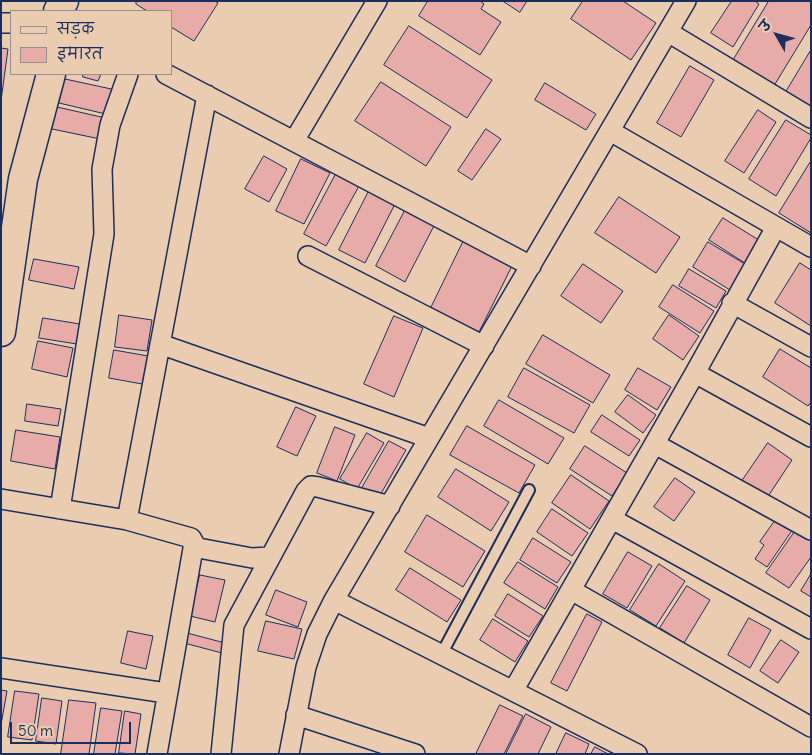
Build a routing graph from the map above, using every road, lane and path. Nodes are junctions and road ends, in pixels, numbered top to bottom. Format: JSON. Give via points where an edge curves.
{"nodes":[{"id":1,"x":377,"y":1,"type":"edge"},
{"id":2,"x":686,"y":1,"type":"edge"},
{"id":3,"x":668,"y":32,"type":"junction"},
{"id":4,"x":32,"y":75,"type":"edge"},
{"id":5,"x":51,"y":75,"type":"edge"},
{"id":6,"x":128,"y":75,"type":"edge"},
{"id":7,"x":168,"y":75,"type":"edge"},
{"id":8,"x":207,"y":95,"type":"junction"},
{"id":9,"x":811,"y":118,"type":"edge"},
{"id":10,"x":610,"y":131,"type":"junction"},
{"id":11,"x":294,"y":141,"type":"junction"},
{"id":12,"x":10,"y":186,"type":"edge"},
{"id":13,"x":1,"y":220,"type":"edge"},
{"id":14,"x":776,"y":227,"type":"junction"},
{"id":15,"x":811,"y":247,"type":"edge"},
{"id":16,"x":308,"y":256,"type":"dead end"},
{"id":17,"x":531,"y":266,"type":"junction"},
{"id":18,"x":732,"y":303,"type":"junction"},
{"id":19,"x":1,"y":332,"type":"edge"},
{"id":20,"x":160,"y":344,"type":"junction"},
{"id":21,"x":484,"y":346,"type":"junction"},
{"id":22,"x":811,"y":348,"type":"edge"},
{"id":23,"x":695,"y":373,"type":"junction"},
{"id":24,"x":811,"y":437,"type":"edge"},
{"id":25,"x":429,"y":438,"type":"junction"},
{"id":26,"x":655,"y":444,"type":"junction"},
{"id":27,"x":529,"y":490,"type":"dead end"},
{"id":28,"x":1,"y":499,"type":"edge"},
{"id":29,"x":390,"y":506,"type":"junction"},
{"id":30,"x":60,"y":508,"type":"junction"},
{"id":31,"x":612,"y":519,"type":"junction"},
{"id":32,"x":127,"y":520,"type":"junction"},
{"id":33,"x":811,"y":530,"type":"edge"},
{"id":34,"x":193,"y":547,"type":"junction"},
{"id":35,"x":269,"y":557,"type":"junction"},
{"id":36,"x":571,"y":590,"type":"junction"},
{"id":37,"x":334,"y":600,"type":"junction"},
{"id":38,"x":811,"y":630,"type":"edge"},
{"id":39,"x":441,"y":655,"type":"junction"},
{"id":40,"x":1,"y":668,"type":"edge"},
{"id":41,"x":513,"y":691,"type":"junction"},
{"id":42,"x":166,"y":693,"type":"junction"},
{"id":43,"x":296,"y":715,"type":"junction"},
{"id":44,"x":811,"y":727,"type":"edge"},
{"id":45,"x":157,"y":754,"type":"edge"},
{"id":46,"x":221,"y":754,"type":"edge"},
{"id":47,"x":289,"y":754,"type":"edge"},
{"id":48,"x":415,"y":754,"type":"edge"},
{"id":49,"x":637,"y":754,"type":"edge"}],
"edges":[{"from":1,"to":11,"type":"street"},
{"from":2,"to":3,"type":"street"},
{"from":3,"to":9,"type":"street"},
{"from":3,"to":10,"type":"street"},
{"from":4,"to":12,"type":"street"},
{"from":5,"to":12,"type":"street"},
{"from":6,"to":30,"type":"street","via":[[110,126],[102,169],[104,234]]},
{"from":7,"to":8,"type":"street"},
{"from":8,"to":11,"type":"street"},
{"from":8,"to":20,"type":"street"},
{"from":10,"to":14,"type":"street"},
{"from":10,"to":17,"type":"street"},
{"from":11,"to":17,"type":"street"},
{"from":12,"to":13,"type":"street"},
{"from":12,"to":19,"type":"street"},
{"from":14,"to":15,"type":"street"},
{"from":14,"to":18,"type":"street"},
{"from":16,"to":21,"type":"street"},
{"from":17,"to":21,"type":"street"},
{"from":18,"to":22,"type":"street"},
{"from":18,"to":23,"type":"street"},
{"from":20,"to":25,"type":"street"},
{"from":20,"to":32,"type":"street"},
{"from":21,"to":25,"type":"street"},
{"from":23,"to":24,"type":"street"},
{"from":23,"to":26,"type":"street"},
{"from":25,"to":29,"type":"street"},
{"from":26,"to":31,"type":"street"},
{"from":26,"to":33,"type":"street"},
{"from":27,"to":39,"type":"lane"},
{"from":28,"to":30,"type":"street"},
{"from":29,"to":35,"type":"street","via":[[311,486]]},
{"from":29,"to":37,"type":"street"},
{"from":30,"to":32,"type":"street"},
{"from":31,"to":36,"type":"street"},
{"from":31,"to":38,"type":"street"},
{"from":32,"to":34,"type":"street","via":[[183,534],[191,538]]},
{"from":34,"to":35,"type":"street","via":[[252,558]]},
{"from":34,"to":42,"type":"street"},
{"from":35,"to":46,"type":"street","via":[[232,630]]},
{"from":36,"to":41,"type":"street"},
{"from":36,"to":44,"type":"street"},
{"from":37,"to":39,"type":"street"},
{"from":37,"to":43,"type":"street","via":[[306,667]]},
{"from":39,"to":41,"type":"street"},
{"from":40,"to":42,"type":"street"},
{"from":41,"to":49,"type":"street"},
{"from":42,"to":45,"type":"street"},
{"from":43,"to":47,"type":"street"},
{"from":43,"to":48,"type":"street"}]}
